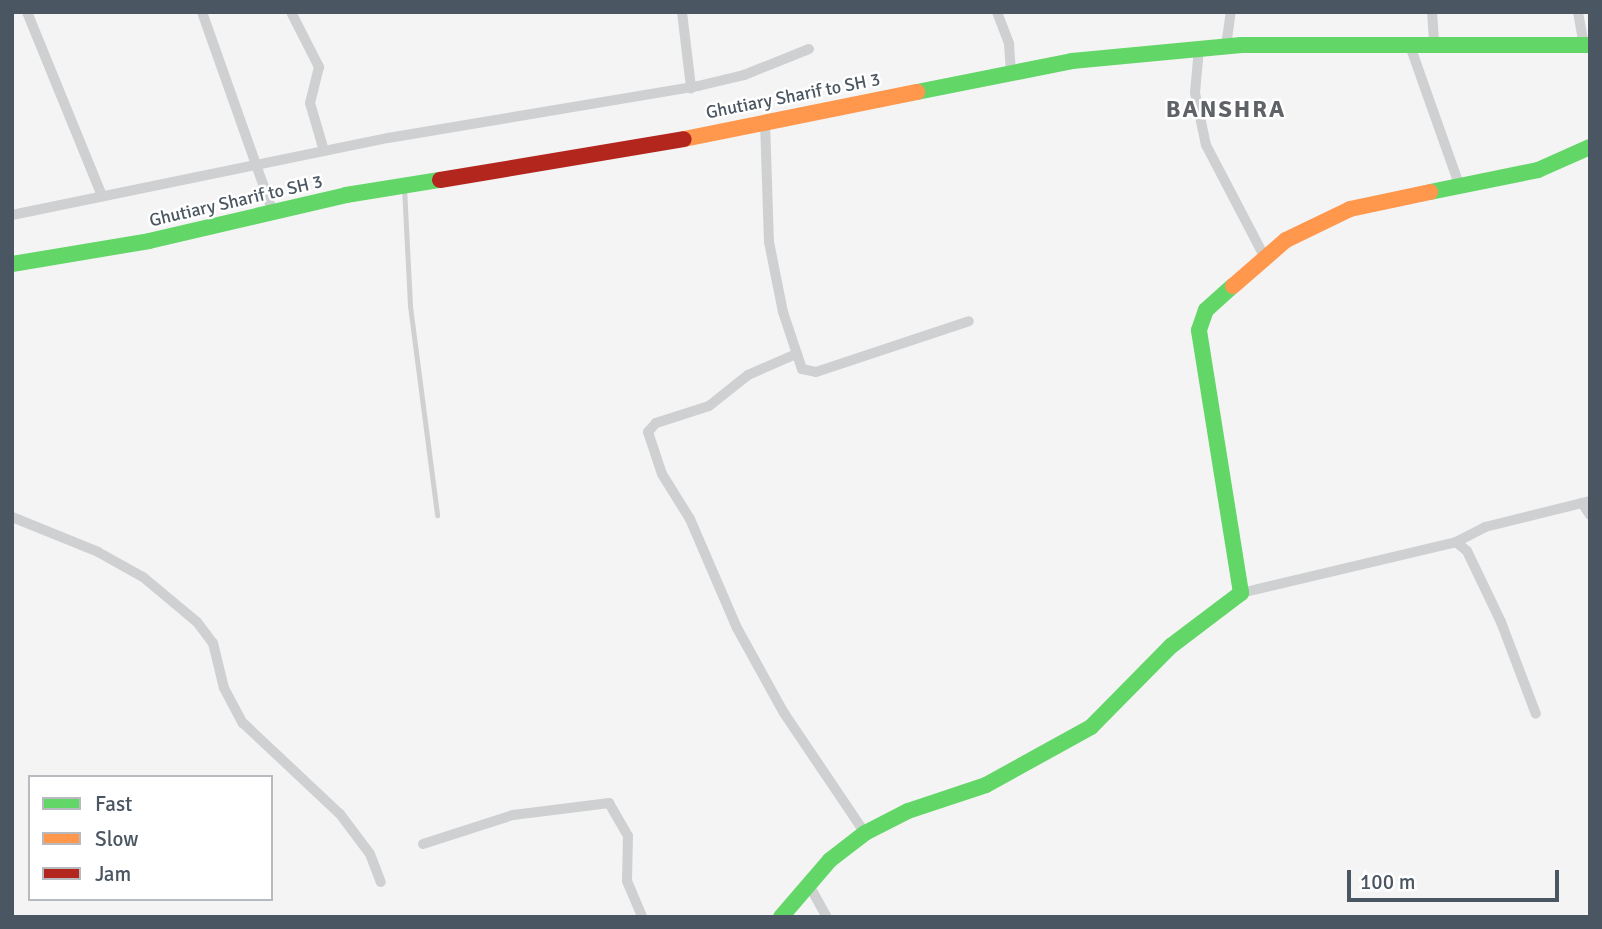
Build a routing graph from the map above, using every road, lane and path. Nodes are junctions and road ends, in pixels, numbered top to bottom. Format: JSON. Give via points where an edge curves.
{"nodes":[{"id":1,"x":27,"y":12,"type":"edge"},
{"id":2,"x":202,"y":12,"type":"edge"},
{"id":3,"x":291,"y":12,"type":"edge"},
{"id":4,"x":681,"y":12,"type":"edge"},
{"id":5,"x":997,"y":12,"type":"edge"},
{"id":6,"x":1231,"y":12,"type":"edge"},
{"id":7,"x":1432,"y":12,"type":"edge"},
{"id":8,"x":1578,"y":12,"type":"edge"},
{"id":9,"x":1409,"y":43,"type":"junction"},
{"id":10,"x":1434,"y":43,"type":"junction"},
{"id":11,"x":1587,"y":45,"type":"edge"},
{"id":12,"x":1226,"y":46,"type":"junction"},
{"id":13,"x":1199,"y":48,"type":"junction"},
{"id":14,"x":809,"y":49,"type":"dead end"},
{"id":15,"x":1011,"y":73,"type":"junction"},
{"id":16,"x":691,"y":88,"type":"junction"},
{"id":17,"x":765,"y":122,"type":"junction"},
{"id":18,"x":1590,"y":147,"type":"edge"},
{"id":19,"x":324,"y":151,"type":"junction"},
{"id":20,"x":258,"y":170,"type":"junction"},
{"id":21,"x":1459,"y":184,"type":"junction"},
{"id":22,"x":404,"y":187,"type":"junction"},
{"id":23,"x":102,"y":196,"type":"junction"},
{"id":24,"x":271,"y":207,"type":"junction"},
{"id":25,"x":12,"y":215,"type":"edge"},
{"id":26,"x":1265,"y":258,"type":"junction"},
{"id":27,"x":12,"y":264,"type":"edge"},
{"id":28,"x":969,"y":321,"type":"dead end"},
{"id":29,"x":796,"y":354,"type":"junction"},
{"id":30,"x":1586,"y":502,"type":"edge"},
{"id":31,"x":437,"y":514,"type":"dead end"},
{"id":32,"x":1590,"y":515,"type":"edge"},
{"id":33,"x":12,"y":517,"type":"edge"},
{"id":34,"x":1456,"y":542,"type":"junction"},
{"id":35,"x":1241,"y":593,"type":"junction"},
{"id":36,"x":1536,"y":714,"type":"dead end"},
{"id":37,"x":865,"y":833,"type":"junction"},
{"id":38,"x":423,"y":844,"type":"dead end"},
{"id":39,"x":381,"y":881,"type":"dead end"},
{"id":40,"x":809,"y":885,"type":"junction"},
{"id":41,"x":642,"y":917,"type":"edge"},
{"id":42,"x":781,"y":917,"type":"edge"},
{"id":43,"x":827,"y":917,"type":"edge"}],
"edges":[{"from":1,"to":23,"type":"street"},
{"from":2,"to":20,"type":"street"},
{"from":3,"to":19,"type":"street","via":[[319,67],[310,103]]},
{"from":4,"to":16,"type":"street"},
{"from":5,"to":15,"type":"street","via":[[1009,44]]},
{"from":6,"to":12,"type":"street"},
{"from":7,"to":10,"type":"street"},
{"from":8,"to":11,"type":"street"},
{"from":9,"to":10,"type":"main road","name":"Ghutiary Sharif to SH 3"},
{"from":9,"to":12,"type":"main road","name":"Ghutiary Sharif to SH 3"},
{"from":9,"to":21,"type":"street"},
{"from":10,"to":11,"type":"main road","name":"Ghutiary Sharif to SH 3"},
{"from":12,"to":13,"type":"main road","name":"Ghutiary Sharif to SH 3"},
{"from":13,"to":15,"type":"main road","name":"Ghutiary Sharif to SH 3","via":[[1072,61]]},
{"from":13,"to":26,"type":"street","via":[[1195,93],[1206,145]]},
{"from":14,"to":16,"type":"street","via":[[744,75]]},
{"from":15,"to":17,"type":"main road","name":"Ghutiary Sharif to SH 3"},
{"from":16,"to":19,"type":"street"},
{"from":17,"to":22,"type":"main road","name":"Ghutiary Sharif to SH 3"},
{"from":17,"to":29,"type":"street","via":[[769,242]]},
{"from":18,"to":21,"type":"main road","via":[[1538,170]]},
{"from":19,"to":20,"type":"street"},
{"from":20,"to":23,"type":"street"},
{"from":20,"to":24,"type":"street"},
{"from":21,"to":26,"type":"main road","via":[[1350,209],[1299,232]]},
{"from":22,"to":24,"type":"main road","name":"Ghutiary Sharif to SH 3"},
{"from":22,"to":31,"type":"lane","via":[[410,306]]},
{"from":23,"to":25,"type":"street"},
{"from":24,"to":27,"type":"main road","name":"Ghutiary Sharif to SH 3","via":[[149,241]]},
{"from":26,"to":35,"type":"main road","via":[[1206,310],[1199,330]]},
{"from":28,"to":29,"type":"street","via":[[816,372],[802,369]]},
{"from":29,"to":37,"type":"street","via":[[748,375],[709,406],[656,424],[648,432],[662,474],[690,519],[783,713]]},
{"from":30,"to":32,"type":"street"},
{"from":30,"to":34,"type":"street","via":[[1485,527]]},
{"from":33,"to":39,"type":"street","via":[[143,576],[197,622],[213,643],[224,688],[243,723],[340,814],[370,855]]},
{"from":34,"to":35,"type":"street"},
{"from":34,"to":36,"type":"street","via":[[1467,551],[1490,598]]},
{"from":35,"to":37,"type":"main road","via":[[1171,646],[1091,727],[996,781],[908,811]]},
{"from":37,"to":40,"type":"main road"},
{"from":38,"to":41,"type":"street","via":[[513,815],[609,803],[628,836],[627,881]]},
{"from":40,"to":42,"type":"main road"},
{"from":40,"to":43,"type":"street"}]}
